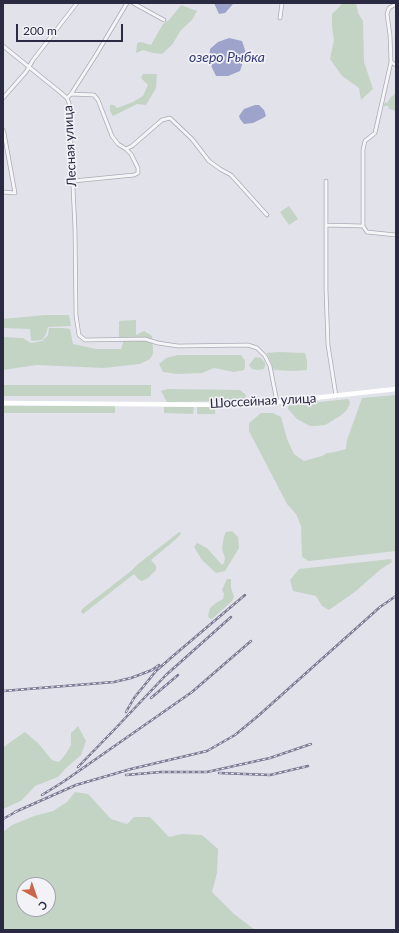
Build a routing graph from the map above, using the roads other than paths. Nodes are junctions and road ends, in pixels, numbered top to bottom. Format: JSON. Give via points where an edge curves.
{"nodes":[{"id":1,"x":77,"y":3,"type":"edge"},
{"id":2,"x":127,"y":3,"type":"edge"},
{"id":3,"x":133,"y":3,"type":"edge"},
{"id":4,"x":282,"y":3,"type":"edge"},
{"id":5,"x":396,"y":4,"type":"edge"},
{"id":6,"x":280,"y":18,"type":"dead end"},
{"id":7,"x":164,"y":20,"type":"dead end"},
{"id":8,"x":3,"y":46,"type":"edge"},
{"id":9,"x":391,"y":62,"type":"junction"},
{"id":10,"x":396,"y":65,"type":"edge"},
{"id":11,"x":29,"y":67,"type":"junction"},
{"id":12,"x":71,"y":94,"type":"junction"},
{"id":13,"x":3,"y":98,"type":"edge"},
{"id":14,"x":67,"y":98,"type":"junction"},
{"id":15,"x":3,"y":130,"type":"edge"},
{"id":16,"x":126,"y":149,"type":"junction"},
{"id":17,"x":73,"y":181,"type":"junction"},
{"id":18,"x":326,"y":181,"type":"dead end"},
{"id":19,"x":3,"y":192,"type":"edge"},
{"id":20,"x":268,"y":214,"type":"dead end"},
{"id":21,"x":326,"y":225,"type":"junction"},
{"id":22,"x":364,"y":226,"type":"junction"},
{"id":23,"x":396,"y":235,"type":"edge"},
{"id":24,"x":396,"y":389,"type":"edge"},
{"id":25,"x":336,"y":396,"type":"junction"},
{"id":26,"x":277,"y":402,"type":"junction"},
{"id":27,"x":3,"y":404,"type":"edge"}],
"edges":[{"from":1,"to":11,"type":"street"},
{"from":2,"to":12,"type":"street"},
{"from":3,"to":7,"type":"street"},
{"from":4,"to":6,"type":"street"},
{"from":5,"to":9,"type":"street","via":[[389,8],[387,14]]},
{"from":8,"to":11,"type":"street","name":"Лесная улица"},
{"from":9,"to":10,"type":"street"},
{"from":9,"to":22,"type":"street","via":[[375,133],[365,141]]},
{"from":11,"to":13,"type":"street"},
{"from":11,"to":14,"type":"street","name":"Лесная улица"},
{"from":12,"to":14,"type":"street"},
{"from":12,"to":16,"type":"street","via":[[94,95],[112,136]]},
{"from":14,"to":17,"type":"street","name":"Лесная улица","via":[[70,110]]},
{"from":15,"to":19,"type":"street","via":[[15,193]]},
{"from":16,"to":17,"type":"street","via":[[131,154],[138,173]]},
{"from":16,"to":20,"type":"street","via":[[162,120],[170,118],[192,139],[209,161],[231,175]]},
{"from":17,"to":26,"type":"street","name":"Лесная улица","via":[[76,315],[79,335],[85,340],[145,339],[178,346],[248,345],[257,348],[270,366]]},
{"from":18,"to":21,"type":"street"},
{"from":21,"to":22,"type":"street"},
{"from":21,"to":25,"type":"street","via":[[328,345]]},
{"from":22,"to":23,"type":"street","via":[[367,232]]},
{"from":24,"to":25,"type":"street","name":"Шоссейная улица"},
{"from":25,"to":26,"type":"street","name":"Шоссейная улица"},
{"from":26,"to":27,"type":"street","name":"Шоссейная улица","via":[[238,405]]}]}
